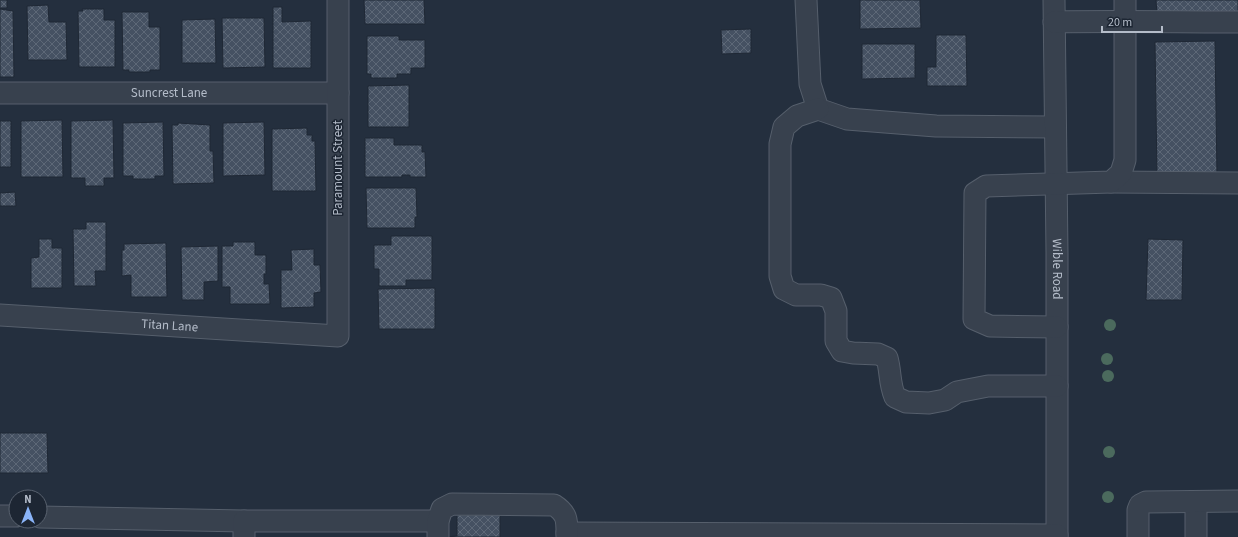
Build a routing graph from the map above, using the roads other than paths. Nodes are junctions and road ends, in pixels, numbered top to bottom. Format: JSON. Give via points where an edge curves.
{"nodes":[{"id":1,"x":338,"y":0,"type":"edge"},
{"id":2,"x":806,"y":0,"type":"edge"},
{"id":3,"x":1054,"y":0,"type":"edge"},
{"id":4,"x":1125,"y":0,"type":"edge"},
{"id":5,"x":1125,"y":20,"type":"junction"},
{"id":6,"x":1054,"y":22,"type":"junction"},
{"id":7,"x":1238,"y":22,"type":"edge"},
{"id":8,"x":0,"y":93,"type":"edge"},
{"id":9,"x":338,"y":93,"type":"junction"},
{"id":10,"x":818,"y":109,"type":"junction"},
{"id":11,"x":1055,"y":128,"type":"junction"},
{"id":12,"x":1111,"y":182,"type":"junction"},
{"id":13,"x":1238,"y":183,"type":"edge"},
{"id":14,"x":1056,"y":185,"type":"junction"},
{"id":15,"x":0,"y":315,"type":"edge"},
{"id":16,"x":1057,"y":327,"type":"junction"},
{"id":17,"x":338,"y":336,"type":"joint"},
{"id":18,"x":1057,"y":386,"type":"junction"},
{"id":19,"x":1238,"y":501,"type":"edge"},
{"id":20,"x":1196,"y":502,"type":"junction"},
{"id":21,"x":48,"y":517,"type":"edge"},
{"id":22,"x":244,"y":529,"type":"edge"},
{"id":23,"x":438,"y":529,"type":"edge"},
{"id":24,"x":567,"y":535,"type":"edge"},
{"id":25,"x":1057,"y":536,"type":"edge"},
{"id":26,"x":1138,"y":537,"type":"edge"},
{"id":27,"x":1196,"y":537,"type":"edge"}],
"edges":[{"from":1,"to":9,"type":"street","name":"Paramount Street"},
{"from":2,"to":10,"type":"street","via":[[810,84]]},
{"from":3,"to":6,"type":"street","name":"Wible Road"},
{"from":4,"to":5,"type":"street"},
{"from":5,"to":6,"type":"street"},
{"from":5,"to":7,"type":"street"},
{"from":5,"to":12,"type":"street","via":[[1125,160],[1122,173]]},
{"from":6,"to":11,"type":"street","name":"Wible Road"},
{"from":8,"to":9,"type":"street","name":"Suncrest Lane"},
{"from":9,"to":17,"type":"street","name":"Paramount Street"},
{"from":10,"to":11,"type":"street","via":[[847,119],[936,126]]},
{"from":10,"to":18,"type":"street","via":[[797,116],[784,127],[780,144],[780,276],[784,289],[796,294],[832,298],[836,311],[836,341],[842,351],[878,354],[887,358],[895,397],[906,402],[929,403],[945,400],[957,392],[988,386]]},
{"from":11,"to":14,"type":"street","name":"Wible Road"},
{"from":12,"to":13,"type":"street"},
{"from":12,"to":14,"type":"street"},
{"from":14,"to":16,"type":"street","name":"Wible Road"},
{"from":14,"to":16,"type":"street","via":[[986,186],[975,193],[974,319],[990,326]]},
{"from":15,"to":17,"type":"street","name":"Titan Lane"},
{"from":16,"to":18,"type":"street","name":"Wible Road"},
{"from":18,"to":25,"type":"street","name":"Wible Road"},
{"from":19,"to":20,"type":"street"},
{"from":20,"to":26,"type":"street","via":[[1146,502],[1140,505]]},
{"from":20,"to":27,"type":"street"},
{"from":21,"to":22,"type":"street"},
{"from":22,"to":23,"type":"street"},
{"from":23,"to":24,"type":"street","via":[[442,509],[452,504],[554,505],[562,510],[567,519]]},
{"from":24,"to":25,"type":"street"}]}
